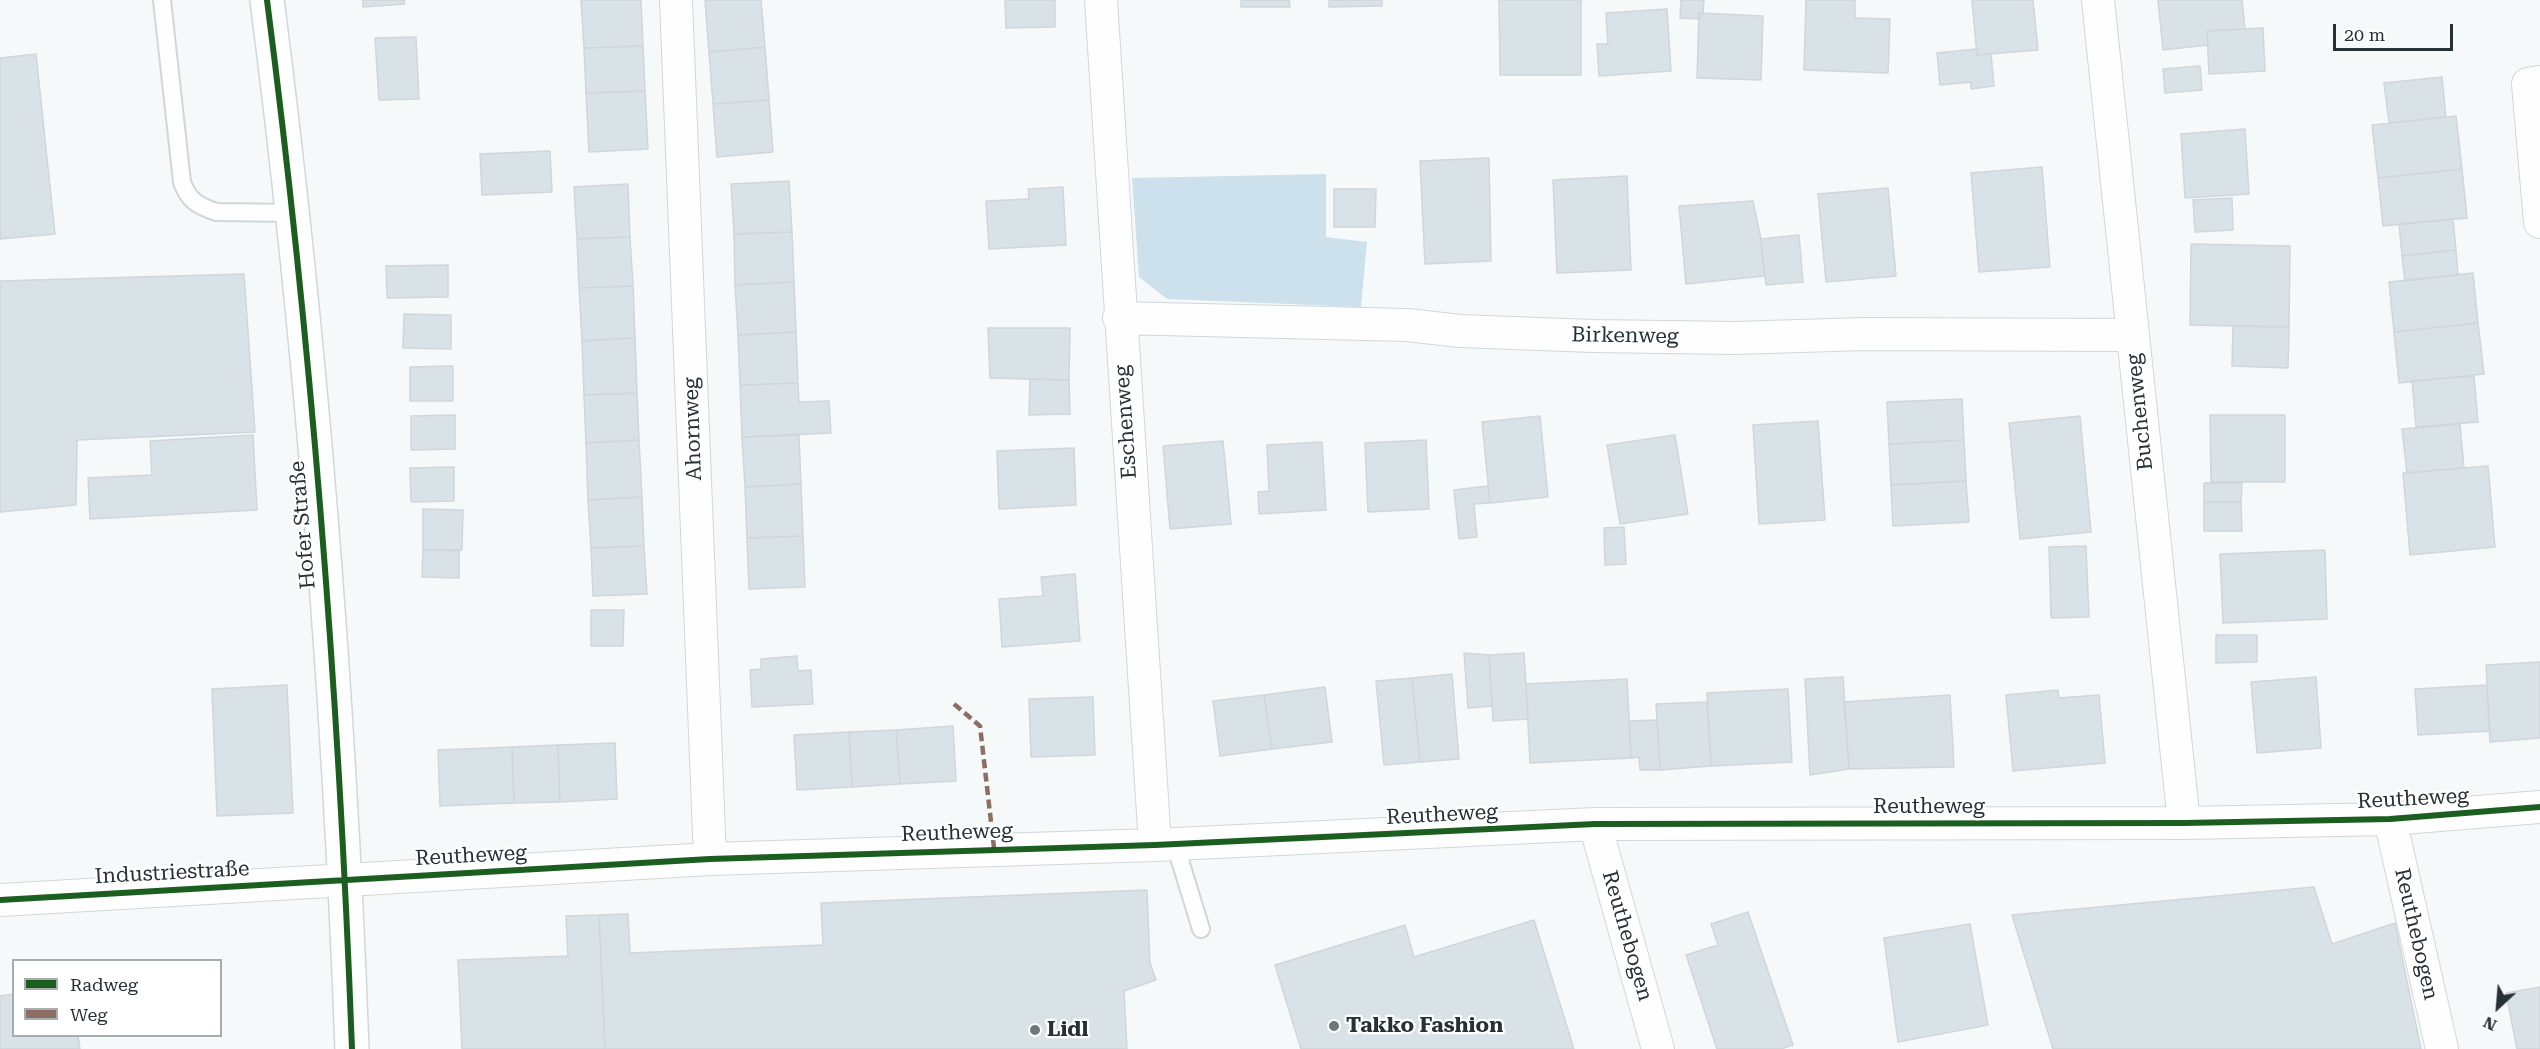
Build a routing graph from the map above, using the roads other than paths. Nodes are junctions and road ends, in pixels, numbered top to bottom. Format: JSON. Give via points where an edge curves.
{"nodes":[{"id":1,"x":162,"y":0,"type":"edge"},
{"id":2,"x":267,"y":0,"type":"edge"},
{"id":3,"x":676,"y":0,"type":"edge"},
{"id":4,"x":1101,"y":0,"type":"edge"},
{"id":5,"x":2098,"y":0,"type":"edge"},
{"id":6,"x":2540,"y":82,"type":"edge"},
{"id":7,"x":294,"y":213,"type":"junction"},
{"id":8,"x":2540,"y":222,"type":"edge"},
{"id":9,"x":1119,"y":318,"type":"junction"},
{"id":10,"x":2131,"y":335,"type":"junction"},
{"id":11,"x":2540,"y":807,"type":"edge"},
{"id":12,"x":2390,"y":819,"type":"junction"},
{"id":13,"x":2184,"y":823,"type":"junction"},
{"id":14,"x":1595,"y":824,"type":"junction"},
{"id":15,"x":1165,"y":844,"type":"junction"},
{"id":16,"x":710,"y":858,"type":"junction"},
{"id":17,"x":346,"y":880,"type":"junction"},
{"id":18,"x":0,"y":900,"type":"edge"},
{"id":19,"x":1201,"y":929,"type":"dead end"},
{"id":20,"x":352,"y":1049,"type":"edge"},
{"id":21,"x":1658,"y":1049,"type":"edge"},
{"id":22,"x":2442,"y":1049,"type":"edge"}],
"edges":[{"from":1,"to":7,"type":"lane","via":[[186,194],[195,203],[217,212]]},
{"from":2,"to":7,"type":"street","name":"Hofer Straße"},
{"from":3,"to":16,"type":"street","name":"Ahornweg"},
{"from":4,"to":9,"type":"street","name":"Eschenweg"},
{"from":5,"to":10,"type":"street","name":"Buchenweg"},
{"from":6,"to":8,"type":"street","via":[[2528,84]]},
{"from":7,"to":17,"type":"street","name":"Hofer Straße"},
{"from":9,"to":10,"type":"street","name":"Birkenweg","via":[[1722,338]]},
{"from":9,"to":15,"type":"street","name":"Eschenweg"},
{"from":10,"to":13,"type":"street","name":"Buchenweg"},
{"from":11,"to":12,"type":"street","name":"Reutheweg"},
{"from":12,"to":13,"type":"street","name":"Reutheweg"},
{"from":12,"to":22,"type":"street","name":"Reuthebogen"},
{"from":13,"to":14,"type":"street","name":"Reutheweg"},
{"from":14,"to":15,"type":"street","name":"Reutheweg"},
{"from":14,"to":21,"type":"street","name":"Reuthebogen"},
{"from":15,"to":16,"type":"street","name":"Reutheweg"},
{"from":15,"to":19,"type":"lane"},
{"from":16,"to":17,"type":"street","name":"Reutheweg"},
{"from":17,"to":18,"type":"street","name":"Industriestraße"},
{"from":17,"to":20,"type":"street","name":"Hofer Straße"}]}
